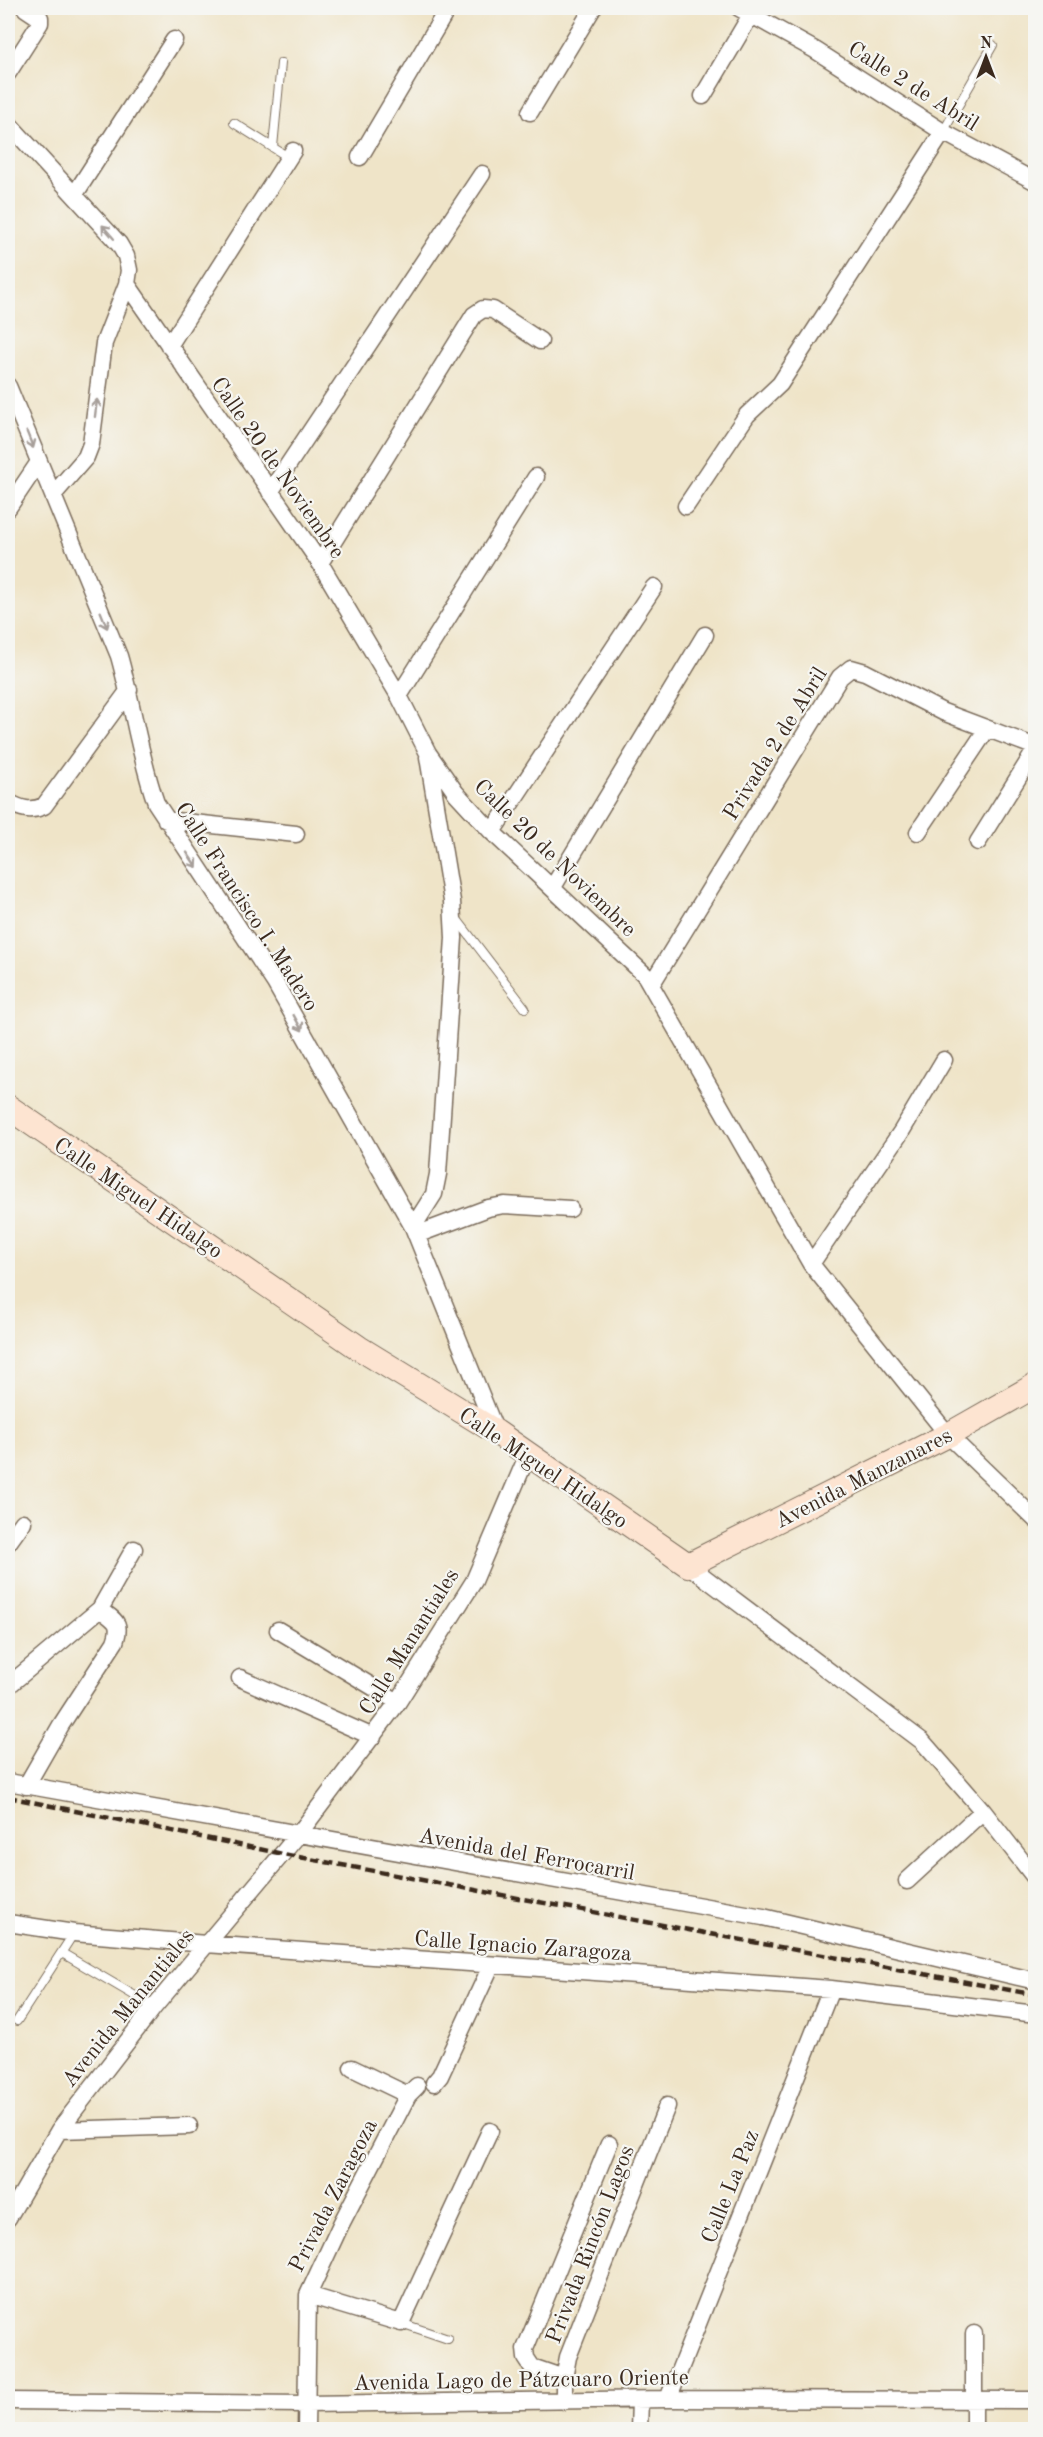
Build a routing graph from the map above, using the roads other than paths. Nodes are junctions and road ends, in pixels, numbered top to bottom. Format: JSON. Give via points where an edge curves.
{"nodes":[{"id":1,"x":25,"y":8,"type":"edge"},
{"id":2,"x":448,"y":8,"type":"edge"},
{"id":3,"x":593,"y":8,"type":"edge"},
{"id":4,"x":746,"y":10,"type":"edge"},
{"id":5,"x":174,"y":40,"type":"dead end"},
{"id":6,"x":993,"y":45,"type":"dead end"},
{"id":7,"x":281,"y":63,"type":"dead end"},
{"id":8,"x":8,"y":73,"type":"edge"},
{"id":9,"x":703,"y":96,"type":"dead end"},
{"id":10,"x":530,"y":112,"type":"dead end"},
{"id":11,"x":8,"y":123,"type":"edge"},
{"id":12,"x":234,"y":123,"type":"dead end"},
{"id":13,"x":943,"y":132,"type":"junction"},
{"id":14,"x":273,"y":147,"type":"junction"},
{"id":15,"x":291,"y":154,"type":"joint"},
{"id":16,"x":360,"y":157,"type":"dead end"},
{"id":17,"x":482,"y":174,"type":"dead end"},
{"id":18,"x":1035,"y":182,"type":"edge"},
{"id":19,"x":75,"y":194,"type":"junction"},
{"id":20,"x":127,"y":284,"type":"junction"},
{"id":21,"x":540,"y":341,"type":"dead end"},
{"id":22,"x":168,"y":346,"type":"junction"},
{"id":23,"x":8,"y":386,"type":"edge"},
{"id":24,"x":39,"y":462,"type":"junction"},
{"id":25,"x":536,"y":477,"type":"dead end"},
{"id":26,"x":270,"y":492,"type":"junction"},
{"id":27,"x":53,"y":495,"type":"junction"},
{"id":28,"x":686,"y":506,"type":"dead end"},
{"id":29,"x":8,"y":508,"type":"edge"},
{"id":30,"x":320,"y":563,"type":"junction"},
{"id":31,"x":654,"y":587,"type":"dead end"},
{"id":32,"x":705,"y":635,"type":"dead end"},
{"id":33,"x":129,"y":690,"type":"junction"},
{"id":34,"x":399,"y":696,"type":"junction"},
{"id":35,"x":987,"y":729,"type":"junction"},
{"id":36,"x":1035,"y":748,"type":"edge"},
{"id":37,"x":428,"y":753,"type":"junction"},
{"id":38,"x":8,"y":802,"type":"edge"},
{"id":39,"x":166,"y":820,"type":"junction"},
{"id":40,"x":492,"y":832,"type":"junction"},
{"id":41,"x":918,"y":832,"type":"dead end"},
{"id":42,"x":296,"y":834,"type":"dead end"},
{"id":43,"x":978,"y":842,"type":"dead end"},
{"id":44,"x":553,"y":887,"type":"junction"},
{"id":45,"x":454,"y":916,"type":"junction"},
{"id":46,"x":651,"y":984,"type":"junction"},
{"id":47,"x":525,"y":1008,"type":"dead end"},
{"id":48,"x":944,"y":1060,"type":"dead end"},
{"id":49,"x":8,"y":1107,"type":"edge"},
{"id":50,"x":570,"y":1209,"type":"dead end"},
{"id":51,"x":414,"y":1231,"type":"junction"},
{"id":52,"x":811,"y":1264,"type":"junction"},
{"id":53,"x":1035,"y":1385,"type":"edge"},
{"id":54,"x":496,"y":1432,"type":"junction"},
{"id":55,"x":948,"y":1436,"type":"junction"},
{"id":56,"x":528,"y":1454,"type":"junction"},
{"id":57,"x":1035,"y":1520,"type":"edge"},
{"id":58,"x":23,"y":1522,"type":"dead end"},
{"id":59,"x":8,"y":1543,"type":"edge"},
{"id":60,"x":134,"y":1549,"type":"dead end"},
{"id":61,"x":688,"y":1565,"type":"junction"},
{"id":62,"x":100,"y":1609,"type":"junction"},
{"id":63,"x":278,"y":1630,"type":"dead end"},
{"id":64,"x":240,"y":1678,"type":"dead end"},
{"id":65,"x":8,"y":1686,"type":"edge"},
{"id":66,"x":398,"y":1702,"type":"junction"},
{"id":67,"x":373,"y":1737,"type":"junction"},
{"id":68,"x":8,"y":1782,"type":"edge"},
{"id":69,"x":26,"y":1786,"type":"junction"},
{"id":70,"x":983,"y":1811,"type":"junction"},
{"id":71,"x":298,"y":1835,"type":"junction"},
{"id":72,"x":1035,"y":1879,"type":"edge"},
{"id":73,"x":907,"y":1881,"type":"dead end"},
{"id":74,"x":8,"y":1923,"type":"edge"},
{"id":75,"x":74,"y":1933,"type":"junction"},
{"id":76,"x":206,"y":1944,"type":"junction"},
{"id":77,"x":62,"y":1953,"type":"junction"},
{"id":78,"x":491,"y":1966,"type":"junction"},
{"id":79,"x":1035,"y":1981,"type":"edge"},
{"id":80,"x":831,"y":1989,"type":"junction"},
{"id":81,"x":154,"y":2007,"type":"junction"},
{"id":82,"x":1035,"y":2014,"type":"edge"},
{"id":83,"x":17,"y":2021,"type":"dead end"},
{"id":84,"x":352,"y":2068,"type":"dead end"},
{"id":85,"x":434,"y":2083,"type":"dead end"},
{"id":86,"x":667,"y":2106,"type":"dead end"},
{"id":87,"x":189,"y":2126,"type":"dead end"},
{"id":88,"x":59,"y":2130,"type":"junction"},
{"id":89,"x":490,"y":2131,"type":"dead end"},
{"id":90,"x":609,"y":2144,"type":"dead end"},
{"id":91,"x":8,"y":2218,"type":"edge"},
{"id":92,"x":308,"y":2295,"type":"junction"},
{"id":93,"x":401,"y":2323,"type":"junction"},
{"id":94,"x":974,"y":2334,"type":"dead end"},
{"id":95,"x":448,"y":2339,"type":"dead end"},
{"id":96,"x":564,"y":2378,"type":"junction"},
{"id":97,"x":668,"y":2399,"type":"junction"},
{"id":98,"x":640,"y":2400,"type":"junction"},
{"id":99,"x":974,"y":2400,"type":"junction"},
{"id":100,"x":1035,"y":2400,"type":"edge"},
{"id":101,"x":8,"y":2401,"type":"edge"},
{"id":102,"x":564,"y":2401,"type":"junction"},
{"id":103,"x":306,"y":2404,"type":"junction"},
{"id":104,"x":306,"y":2430,"type":"edge"},
{"id":105,"x":639,"y":2430,"type":"edge"},
{"id":106,"x":975,"y":2430,"type":"edge"}],
"edges":[{"from":1,"to":8,"type":"street","via":[[40,18],[39,27]]},
{"from":2,"to":16,"type":"street"},
{"from":3,"to":10,"type":"street"},
{"from":4,"to":9,"type":"street"},
{"from":4,"to":13,"type":"street","name":"Calle 2 de Abril"},
{"from":5,"to":19,"type":"street"},
{"from":6,"to":13,"type":"lane"},
{"from":7,"to":14,"type":"lane"},
{"from":11,"to":19,"type":"street"},
{"from":12,"to":14,"type":"lane"},
{"from":13,"to":18,"type":"street","name":"Calle 2 de Abril"},
{"from":13,"to":28,"type":"street","via":[[780,384],[747,416]]},
{"from":14,"to":15,"type":"lane"},
{"from":15,"to":22,"type":"street"},
{"from":17,"to":26,"type":"street"},
{"from":20,"to":19,"type":"street","one_way":true,"via":[[126,256]]},
{"from":20,"to":22,"type":"street","name":"Calle 20 de Noviembre"},
{"from":27,"to":20,"type":"street","one_way":true,"via":[[86,457],[91,444],[104,343]]},
{"from":21,"to":30,"type":"street","via":[[493,310],[483,309],[474,315]]},
{"from":22,"to":26,"type":"street","name":"Calle 20 de Noviembre"},
{"from":23,"to":24,"type":"street","name":"Calle Francisco I. Madero","one_way":true},
{"from":24,"to":27,"type":"street","name":"Calle Francisco I. Madero"},
{"from":24,"to":29,"type":"street"},
{"from":25,"to":34,"type":"street"},
{"from":26,"to":30,"type":"street","name":"Calle 20 de Noviembre"},
{"from":27,"to":33,"type":"street","name":"Calle Francisco I. Madero","one_way":true,"via":[[119,656]]},
{"from":30,"to":34,"type":"street","name":"Calle 20 de Noviembre"},
{"from":31,"to":40,"type":"street"},
{"from":32,"to":44,"type":"street"},
{"from":33,"to":38,"type":"street","via":[[44,806],[21,809]]},
{"from":33,"to":39,"type":"street","name":"Calle Francisco I. Madero","via":[[146,775]]},
{"from":34,"to":37,"type":"street","name":"Calle 20 de Noviembre"},
{"from":35,"to":36,"type":"street","name":"Privada 2 de Abril"},
{"from":35,"to":41,"type":"street"},
{"from":35,"to":46,"type":"street","name":"Privada 2 de Abril","via":[[851,668],[840,677]]},
{"from":36,"to":43,"type":"street"},
{"from":37,"to":40,"type":"street","name":"Calle 20 de Noviembre"},
{"from":37,"to":45,"type":"street"},
{"from":39,"to":42,"type":"street"},
{"from":39,"to":51,"type":"street","name":"Calle Francisco I. Madero","one_way":true,"via":[[276,983]]},
{"from":40,"to":44,"type":"street","name":"Calle 20 de Noviembre"},
{"from":44,"to":46,"type":"street","name":"Calle 20 de Noviembre"},
{"from":45,"to":47,"type":"lane"},
{"from":45,"to":51,"type":"street","via":[[438,1174],[434,1194]]},
{"from":46,"to":52,"type":"street","name":"Calle 20 de Noviembre"},
{"from":48,"to":52,"type":"street","via":[[901,1132]]},
{"from":49,"to":54,"type":"street","name":"Calle Miguel Hidalgo","via":[[359,1348]]},
{"from":50,"to":51,"type":"street","via":[[504,1205]]},
{"from":51,"to":54,"type":"street","name":"Calle Francisco I. Madero"},
{"from":52,"to":55,"type":"street","name":"Calle 20 de Noviembre"},
{"from":53,"to":55,"type":"street","name":"Avenida Manzanares"},
{"from":54,"to":56,"type":"street","name":"Calle Miguel Hidalgo"},
{"from":55,"to":57,"type":"street","name":"Calle 20 de Noviembre"},
{"from":55,"to":61,"type":"street","name":"Avenida Manzanares"},
{"from":56,"to":61,"type":"street","name":"Calle Miguel Hidalgo"},
{"from":56,"to":66,"type":"street","name":"Calle Manantiales","via":[[474,1581]]},
{"from":58,"to":59,"type":"street"},
{"from":60,"to":62,"type":"street"},
{"from":61,"to":70,"type":"street","name":"Calle Miguel Hidalgo","via":[[922,1741]]},
{"from":62,"to":65,"type":"street"},
{"from":62,"to":69,"type":"street","via":[[117,1622],[115,1642]]},
{"from":63,"to":66,"type":"street"},
{"from":64,"to":67,"type":"street"},
{"from":66,"to":67,"type":"street","name":"Calle Manantiales"},
{"from":67,"to":71,"type":"street","name":"Calle Manantiales"},
{"from":68,"to":69,"type":"street","name":"Avenida del Ferrocarril"},
{"from":69,"to":71,"type":"street","name":"Avenida del Ferrocarril"},
{"from":70,"to":72,"type":"street","name":"Calle Miguel Hidalgo"},
{"from":70,"to":73,"type":"street"},
{"from":71,"to":76,"type":"street","name":"Avenida Manantiales"},
{"from":71,"to":79,"type":"street","name":"Avenida del Ferrocarril","via":[[763,1917]]},
{"from":74,"to":75,"type":"street","name":"Calle Ignacio Zaragoza"},
{"from":75,"to":76,"type":"street","name":"Calle Ignacio Zaragoza"},
{"from":75,"to":77,"type":"lane"},
{"from":76,"to":78,"type":"street","name":"Calle Ignacio Zaragoza"},
{"from":76,"to":81,"type":"street","name":"Avenida Manantiales"},
{"from":77,"to":81,"type":"lane"},
{"from":77,"to":83,"type":"lane"},
{"from":78,"to":80,"type":"street","name":"Calle Ignacio Zaragoza"},
{"from":78,"to":85,"type":"street"},
{"from":80,"to":82,"type":"street","name":"Calle Ignacio Zaragoza"},
{"from":80,"to":97,"type":"street","name":"Calle La Paz"},
{"from":81,"to":88,"type":"street","name":"Avenida Manantiales"},
{"from":84,"to":92,"type":"street","name":"Privada Zaragoza","via":[[412,2090]]},
{"from":86,"to":96,"type":"street","name":"Privada Rincón Lagos","via":[[568,2357]]},
{"from":87,"to":88,"type":"street"},
{"from":88,"to":91,"type":"street","name":"Avenida Manantiales"},
{"from":89,"to":93,"type":"street"},
{"from":90,"to":96,"type":"street","via":[[525,2349],[532,2367]]},
{"from":92,"to":93,"type":"street"},
{"from":92,"to":103,"type":"street","name":"Privada Zaragoza"},
{"from":93,"to":95,"type":"lane"},
{"from":94,"to":99,"type":"street"},
{"from":96,"to":102,"type":"street","name":"Privada Rincón Lagos"},
{"from":97,"to":98,"type":"street","name":"Avenida Lago de Pátzcuaro Oriente"},
{"from":97,"to":99,"type":"street","name":"Avenida Lago de Pátzcuaro Oriente"},
{"from":98,"to":102,"type":"street","name":"Avenida Lago de Pátzcuaro Oriente"},
{"from":98,"to":105,"type":"street"},
{"from":99,"to":100,"type":"street","name":"Avenida Lago de Pátzcuaro Oriente"},
{"from":99,"to":106,"type":"street"},
{"from":101,"to":103,"type":"street","name":"Avenida Lago de Pátzcuaro Oriente"},
{"from":102,"to":103,"type":"street","name":"Avenida Lago de Pátzcuaro Oriente"},
{"from":103,"to":104,"type":"street","name":"Privada Zaragoza"}]}
